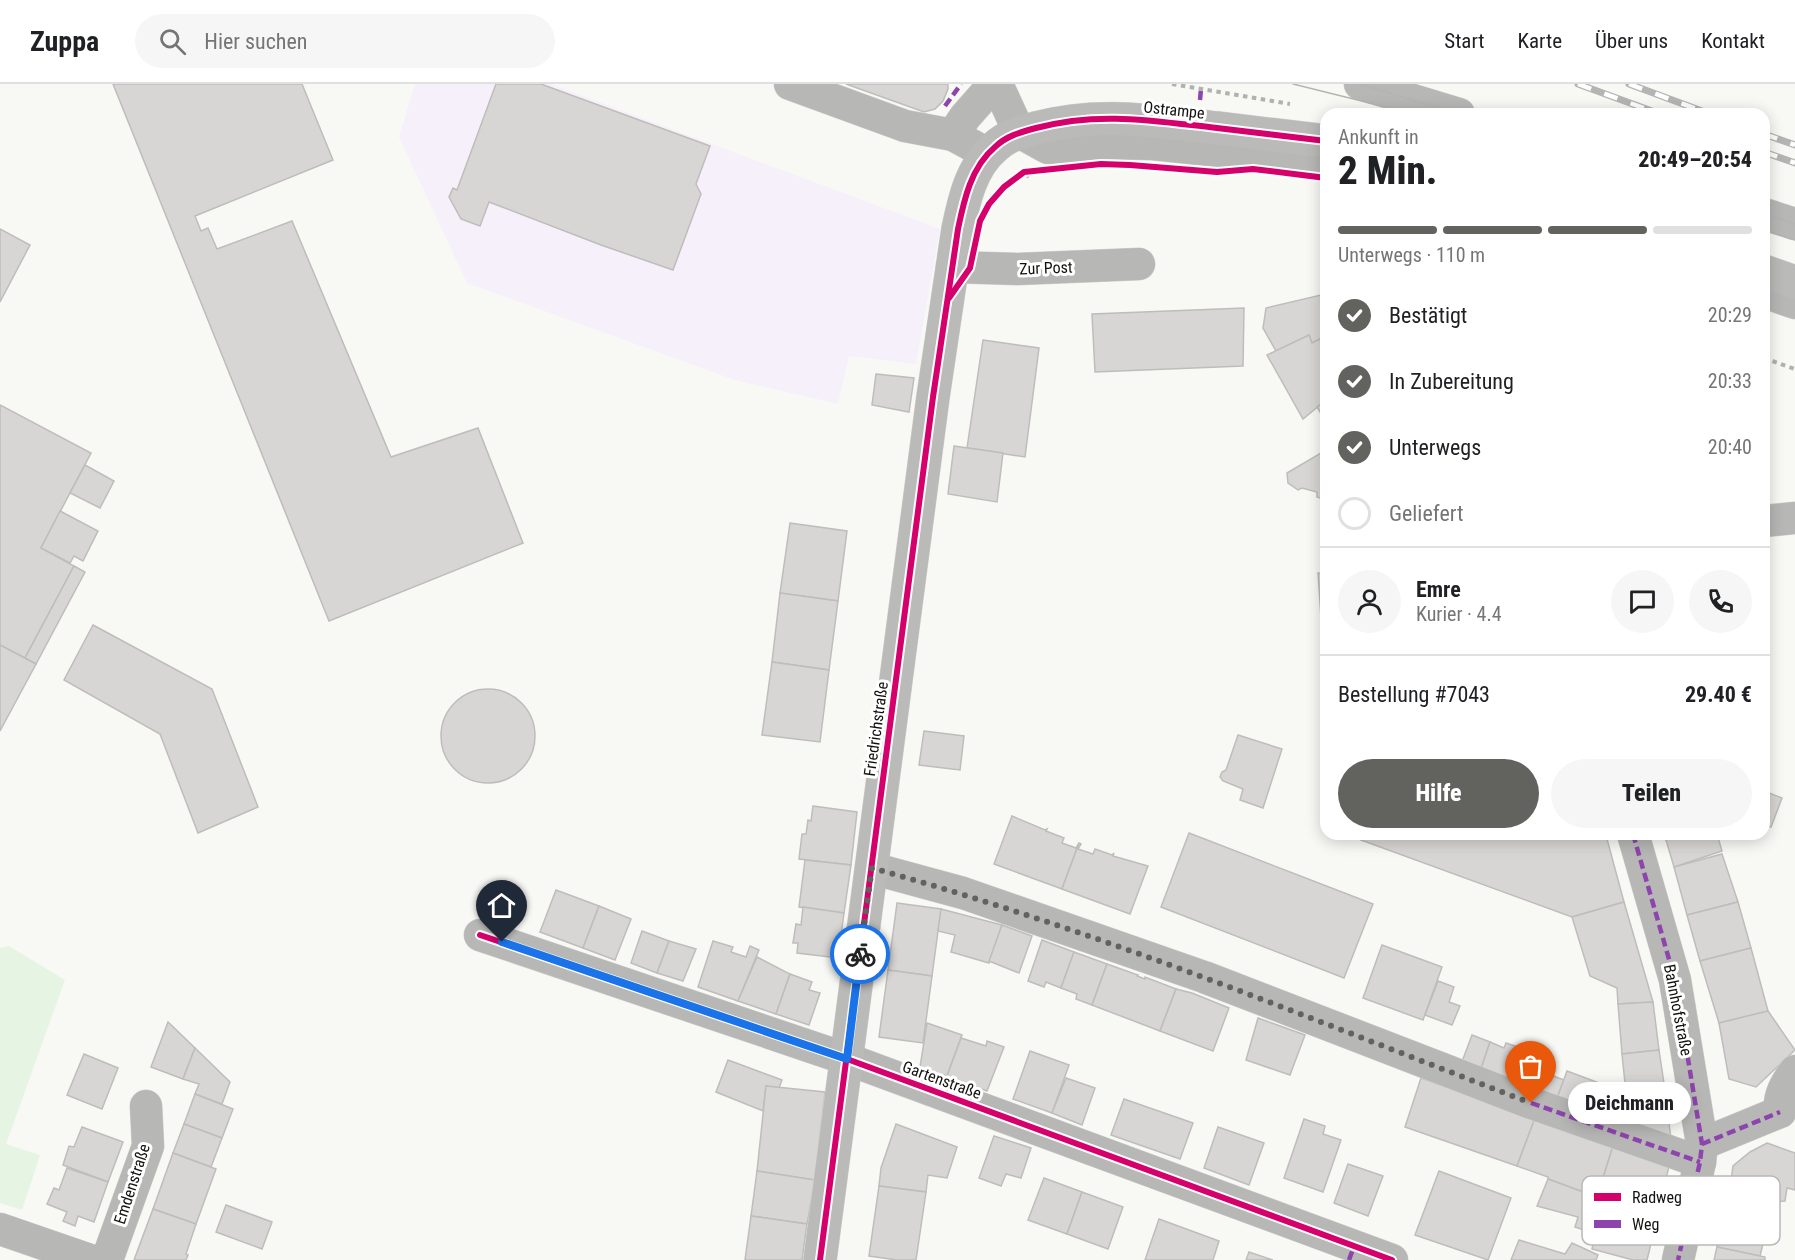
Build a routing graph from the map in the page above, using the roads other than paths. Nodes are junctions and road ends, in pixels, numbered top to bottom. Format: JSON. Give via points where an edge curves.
{"nodes":[{"id":1,"x":790,"y":84,"type":"edge"},
{"id":2,"x":996,"y":84,"type":"edge"},
{"id":3,"x":1360,"y":84,"type":"edge"},
{"id":4,"x":1439,"y":108,"type":"edge"},
{"id":5,"x":1019,"y":132,"type":"junction"},
{"id":6,"x":953,"y":135,"type":"junction"},
{"id":7,"x":1320,"y":140,"type":"edge"},
{"id":8,"x":988,"y":154,"type":"junction"},
{"id":9,"x":1320,"y":161,"type":"edge"},
{"id":10,"x":1770,"y":216,"type":"edge"},
{"id":11,"x":1795,"y":224,"type":"edge"},
{"id":12,"x":1139,"y":264,"type":"dead end"},
{"id":13,"x":952,"y":267,"type":"junction"},
{"id":14,"x":1770,"y":273,"type":"edge"},
{"id":15,"x":1795,"y":282,"type":"edge"},
{"id":16,"x":1770,"y":294,"type":"edge"},
{"id":17,"x":1795,"y":303,"type":"edge"},
{"id":18,"x":1795,"y":518,"type":"edge"},
{"id":19,"x":1770,"y":521,"type":"edge"},
{"id":20,"x":1635,"y":840,"type":"edge"},
{"id":21,"x":872,"y":868,"type":"junction"},
{"id":22,"x":480,"y":935,"type":"dead end"},
{"id":23,"x":847,"y":1059,"type":"junction"},
{"id":24,"x":1795,"y":1071,"type":"edge"},
{"id":25,"x":146,"y":1106,"type":"dead end"},
{"id":26,"x":1788,"y":1117,"type":"edge"},
{"id":27,"x":1701,"y":1153,"type":"junction"},
{"id":28,"x":1696,"y":1176,"type":"edge"},
{"id":29,"x":0,"y":1229,"type":"edge"},
{"id":30,"x":1681,"y":1245,"type":"edge"},
{"id":31,"x":1351,"y":1253,"type":"edge"},
{"id":32,"x":90,"y":1260,"type":"edge"},
{"id":33,"x":107,"y":1260,"type":"edge"},
{"id":34,"x":820,"y":1260,"type":"edge"},
{"id":35,"x":1392,"y":1260,"type":"edge"},
{"id":36,"x":1678,"y":1260,"type":"edge"}],
"edges":[{"from":1,"to":6,"type":"street","via":[[905,126]]},
{"from":2,"to":5,"type":"street"},
{"from":2,"to":6,"type":"street"},
{"from":3,"to":4,"type":"street"},
{"from":5,"to":7,"type":"main road","name":"Ostrampe","via":[[1095,117],[1145,119]]},
{"from":5,"to":8,"type":"main road","name":"Ostrampe"},
{"from":5,"to":9,"type":"street","via":[[1048,148],[1152,144]]},
{"from":6,"to":8,"type":"street"},
{"from":8,"to":13,"type":"main road","name":"Friedrichstraße","via":[[963,202]]},
{"from":10,"to":11,"type":"street"},
{"from":12,"to":13,"type":"street","name":"Zur Post","via":[[1018,269]]},
{"from":13,"to":21,"type":"main road","name":"Friedrichstraße"},
{"from":14,"to":15,"type":"main road"},
{"from":16,"to":17,"type":"street"},
{"from":18,"to":19,"type":"street"},
{"from":20,"to":27,"type":"street","name":"Bahnhofstraße","via":[[1675,980]]},
{"from":21,"to":23,"type":"main road","name":"Friedrichstraße"},
{"from":21,"to":27,"type":"street","via":[[963,893],[1204,977],[1531,1103]]},
{"from":22,"to":23,"type":"street","name":"Gartenstraße"},
{"from":23,"to":31,"type":"street","name":"Gartenstraße"},
{"from":23,"to":34,"type":"main road","name":"Friedrichstraße"},
{"from":24,"to":26,"type":"street","via":[[1782,1090],[1779,1106]]},
{"from":25,"to":33,"type":"street","name":"Emdenstraße","via":[[148,1146]]},
{"from":26,"to":27,"type":"street"},
{"from":27,"to":28,"type":"street","name":"Bahnhofstraße"},
{"from":29,"to":32,"type":"street"},
{"from":30,"to":36,"type":"street","name":"Bahnhofstraße"},
{"from":31,"to":35,"type":"street","name":"Gartenstraße"}]}
